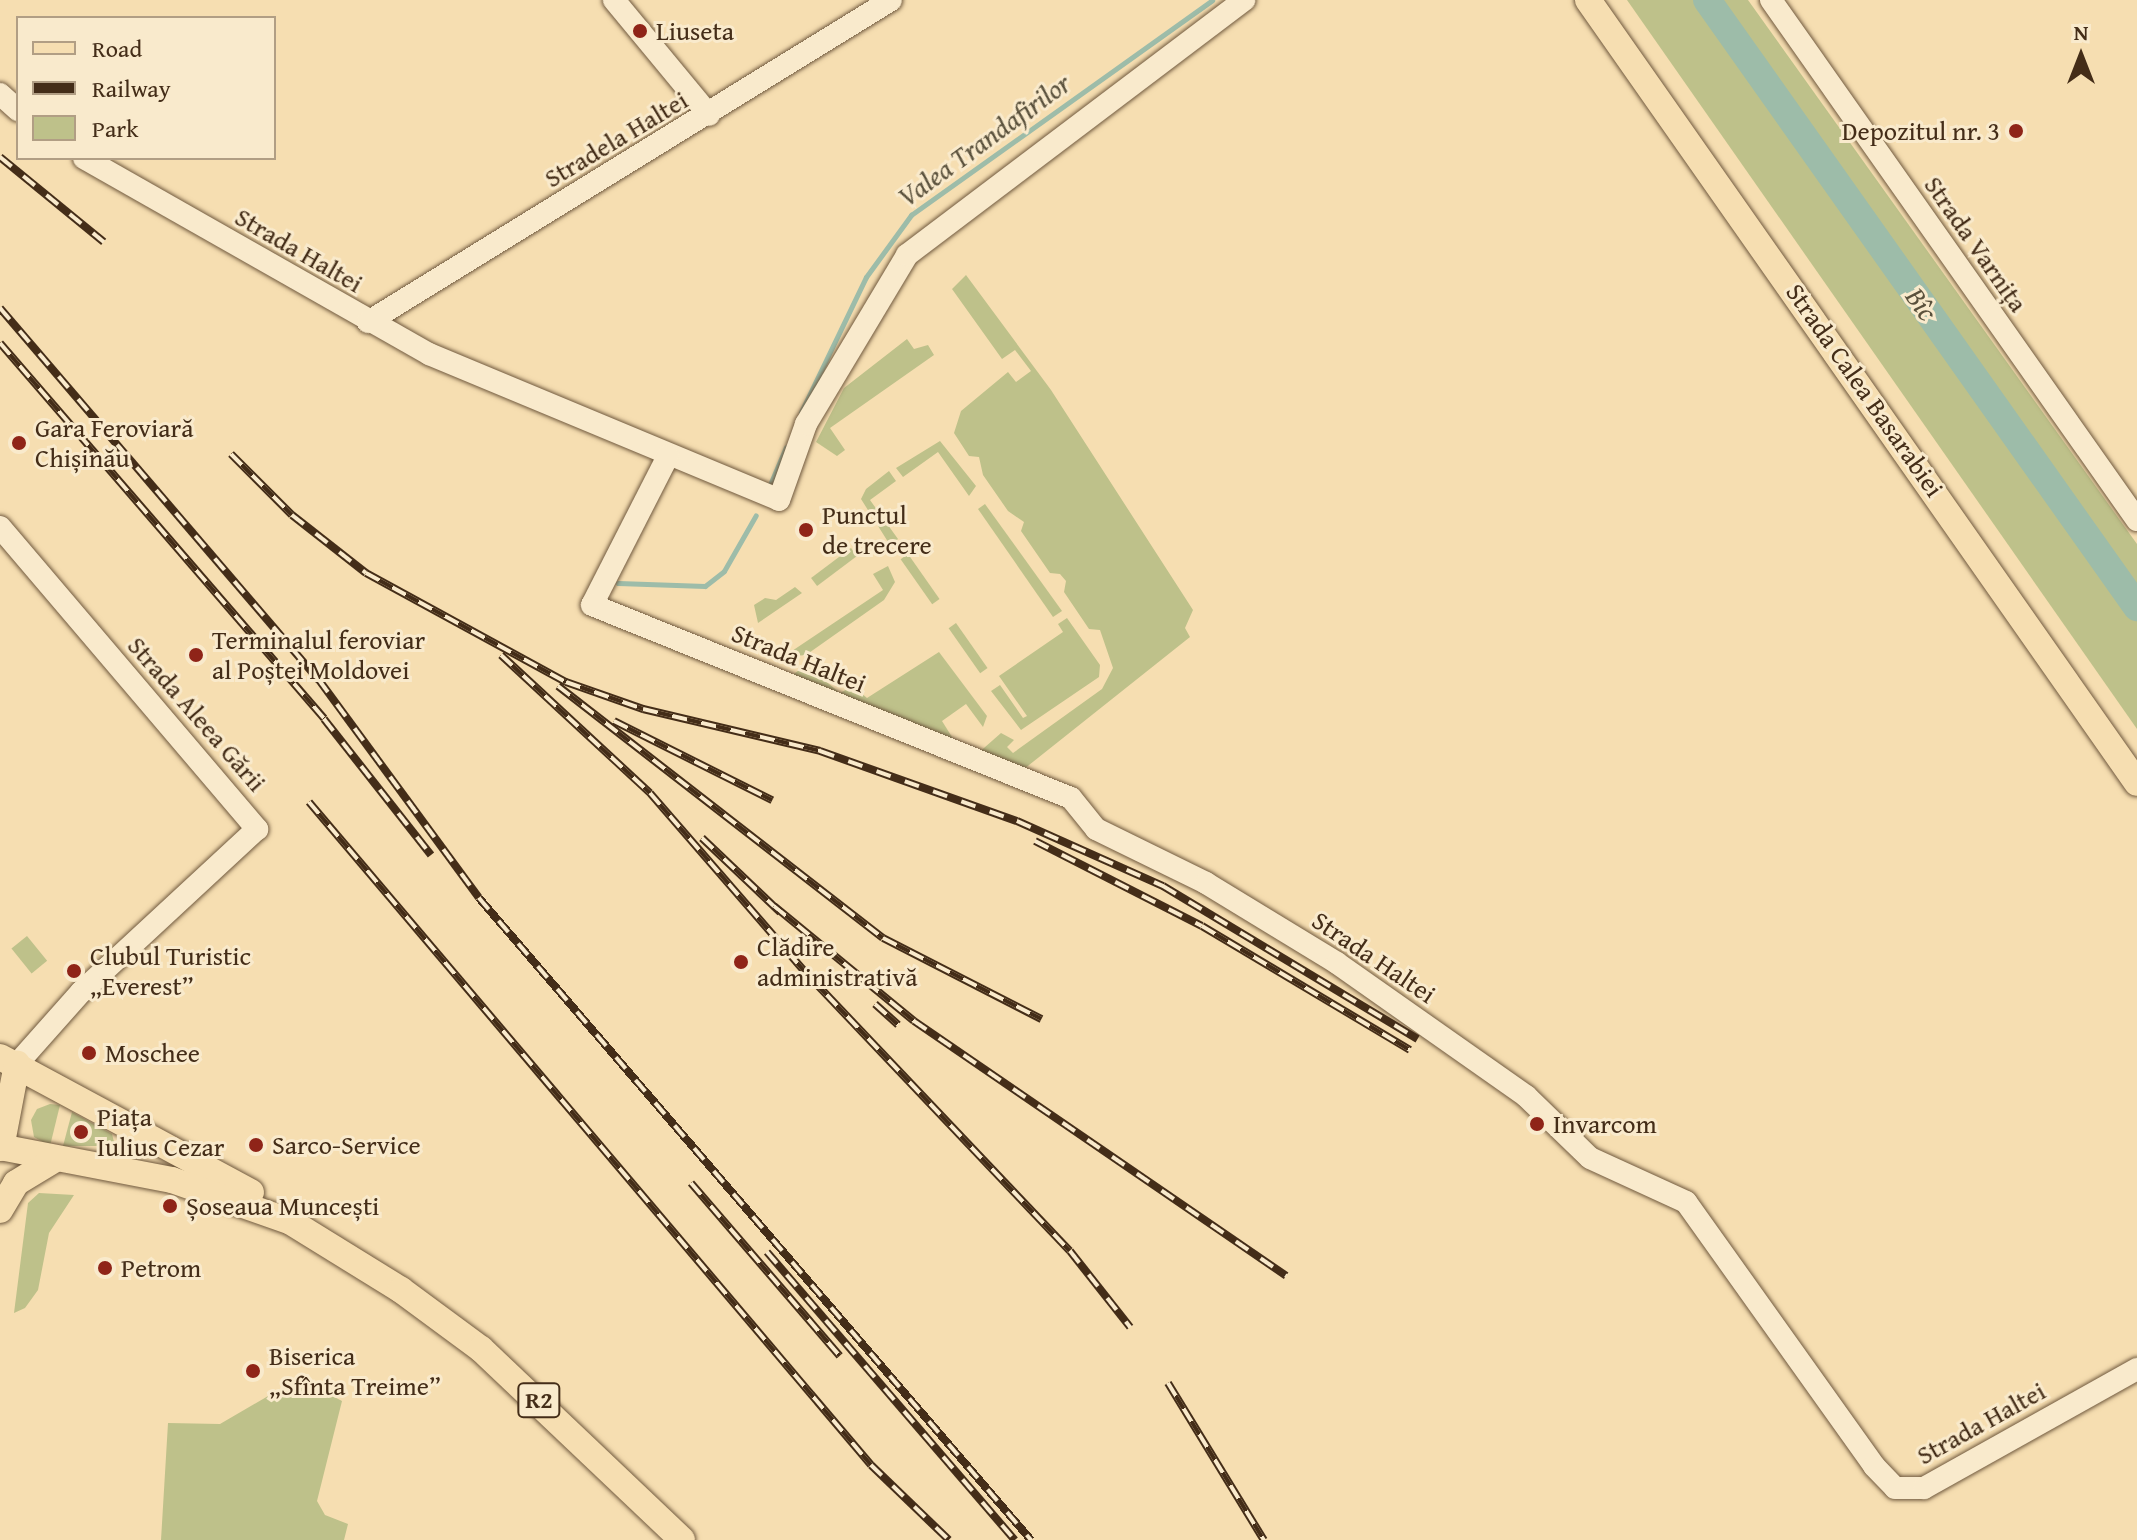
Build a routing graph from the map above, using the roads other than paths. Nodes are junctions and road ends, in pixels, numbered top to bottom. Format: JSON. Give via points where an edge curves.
{"nodes":[{"id":1,"x":614,"y":0,"type":"edge"},
{"id":2,"x":891,"y":0,"type":"edge"},
{"id":3,"x":1244,"y":0,"type":"edge"},
{"id":4,"x":1588,"y":0,"type":"edge"},
{"id":5,"x":1771,"y":0,"type":"edge"},
{"id":6,"x":0,"y":94,"type":"edge"},
{"id":7,"x":16,"y":108,"type":"edge"},
{"id":8,"x":709,"y":115,"type":"junction"},
{"id":9,"x":87,"y":160,"type":"edge"},
{"id":10,"x":368,"y":322,"type":"junction"},
{"id":11,"x":668,"y":456,"type":"junction"},
{"id":12,"x":2137,"y":520,"type":"edge"},
{"id":13,"x":0,"y":527,"type":"edge"},
{"id":14,"x":2137,"y":783,"type":"edge"},
{"id":15,"x":8,"y":1061,"type":"edge"},
{"id":16,"x":121,"y":1121,"type":"junction"},
{"id":17,"x":0,"y":1146,"type":"edge"},
{"id":18,"x":54,"y":1160,"type":"junction"},
{"id":19,"x":114,"y":1168,"type":"junction"},
{"id":20,"x":0,"y":1211,"type":"edge"},
{"id":21,"x":282,"y":1217,"type":"junction"},
{"id":22,"x":2137,"y":1369,"type":"edge"},
{"id":23,"x":682,"y":1540,"type":"edge"}],
"edges":[{"from":1,"to":8,"type":"street"},
{"from":2,"to":8,"type":"street","name":"Stradela Haltei"},
{"from":3,"to":11,"type":"street","name":"Strada Haltei","via":[[907,255],[806,424],[779,500]]},
{"from":4,"to":14,"type":"main road","name":"Strada Calea Basarabiei"},
{"from":5,"to":12,"type":"street","name":"Strada Varnița"},
{"from":6,"to":7,"type":"street"},
{"from":8,"to":10,"type":"street","name":"Stradela Haltei"},
{"from":9,"to":10,"type":"street","name":"Strada Haltei"},
{"from":10,"to":11,"type":"street","name":"Strada Haltei"},
{"from":11,"to":22,"type":"street","name":"Strada Haltei","via":[[592,605],[1071,798],[1096,829],[1206,883],[1337,963],[1526,1096],[1590,1158],[1686,1202],[1895,1488],[1924,1488]]},
{"from":13,"to":15,"type":"street","name":"Strada Aleea Gării","via":[[257,829]]},
{"from":15,"to":16,"type":"main road","number":"R2"},
{"from":15,"to":17,"type":"main road"},
{"from":16,"to":19,"type":"main road","via":[[128,1139]]},
{"from":16,"to":21,"type":"main road","number":"R2","via":[[250,1192]]},
{"from":17,"to":18,"type":"main road","number":"R2"},
{"from":17,"to":20,"type":"main road"},
{"from":18,"to":19,"type":"main road","number":"R2"},
{"from":18,"to":20,"type":"main road","via":[[16,1183]]},
{"from":19,"to":21,"type":"main road","number":"R2","via":[[203,1189]]},
{"from":21,"to":23,"type":"main road","number":"R2","via":[[391,1284],[481,1349]]}]}
